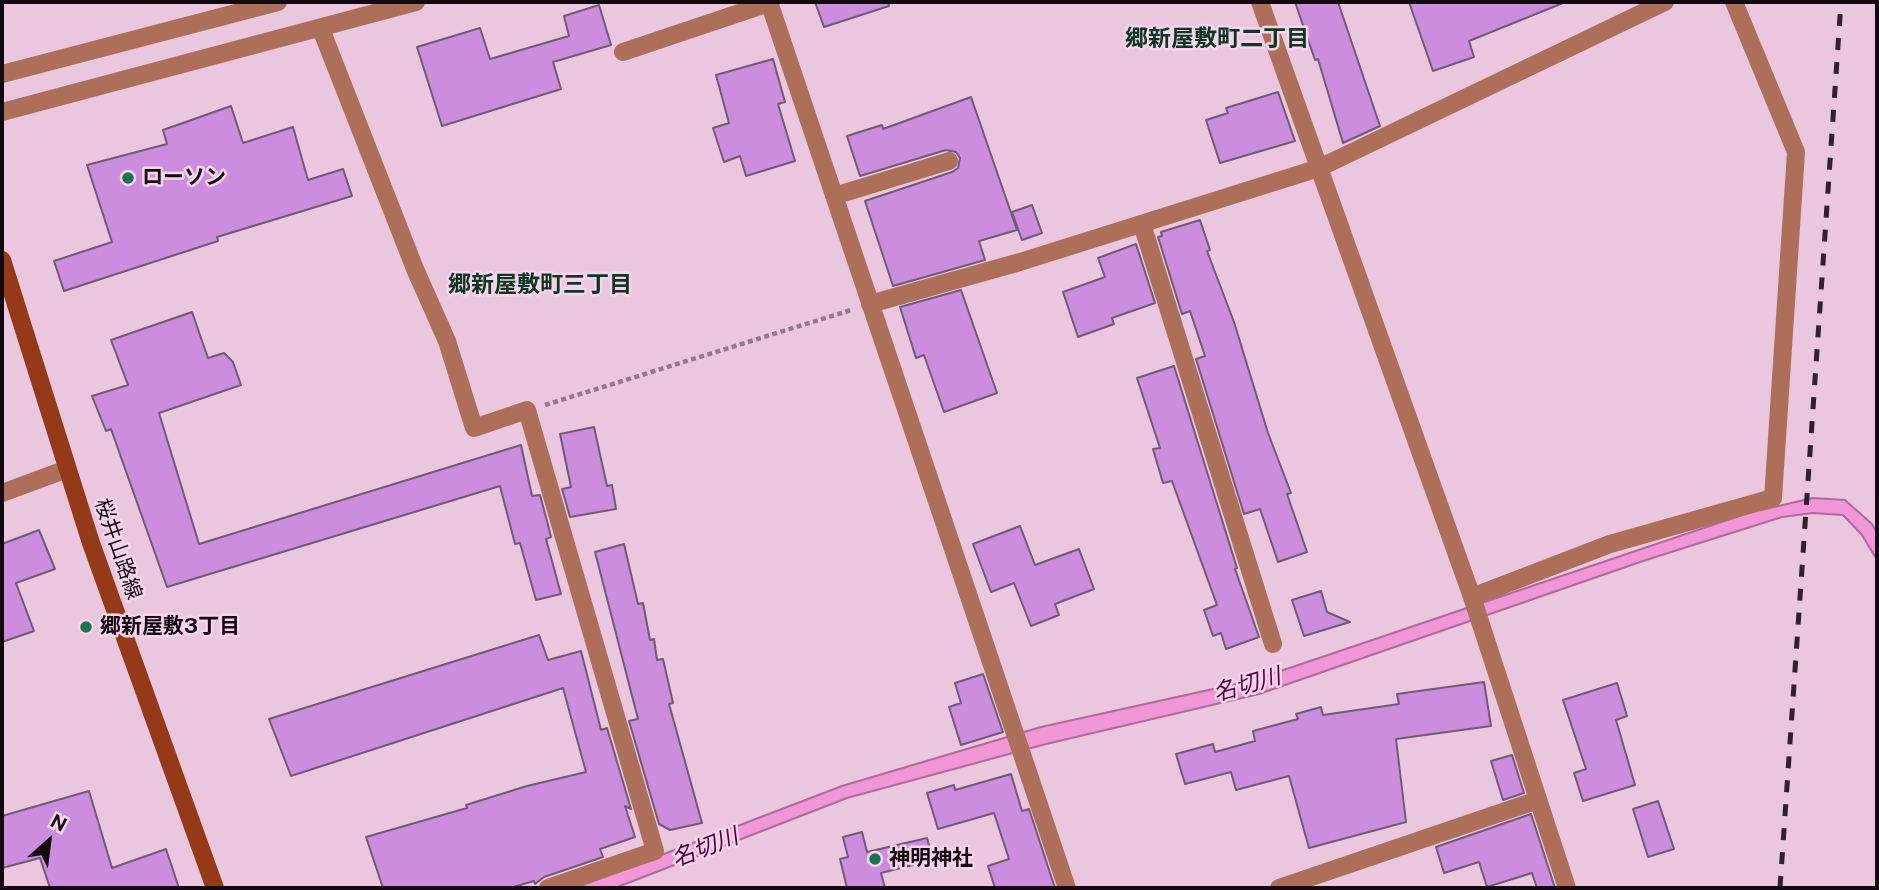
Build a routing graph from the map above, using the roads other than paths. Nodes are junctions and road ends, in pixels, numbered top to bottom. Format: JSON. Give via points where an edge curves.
{"nodes":[{"id":1,"x":278,"y":2,"type":"edge"},
{"id":2,"x":416,"y":2,"type":"edge"},
{"id":3,"x":769,"y":2,"type":"edge"},
{"id":4,"x":1260,"y":2,"type":"edge"},
{"id":5,"x":1665,"y":2,"type":"edge"},
{"id":6,"x":1734,"y":2,"type":"edge"},
{"id":7,"x":321,"y":29,"type":"junction"},
{"id":8,"x":624,"y":52,"type":"dead end"},
{"id":9,"x":2,"y":74,"type":"edge"},
{"id":10,"x":2,"y":112,"type":"edge"},
{"id":11,"x":949,"y":161,"type":"dead end"},
{"id":12,"x":1319,"y":168,"type":"junction"},
{"id":13,"x":834,"y":196,"type":"junction"},
{"id":14,"x":1142,"y":224,"type":"junction"},
{"id":15,"x":2,"y":260,"type":"edge"},
{"id":16,"x":6,"y":291,"type":"edge"},
{"id":17,"x":870,"y":304,"type":"junction"},
{"id":18,"x":67,"y":469,"type":"junction"},
{"id":19,"x":2,"y":493,"type":"edge"},
{"id":20,"x":1472,"y":597,"type":"junction"},
{"id":21,"x":1273,"y":644,"type":"dead end"},
{"id":22,"x":1538,"y":800,"type":"junction"},
{"id":23,"x":215,"y":888,"type":"edge"},
{"id":24,"x":548,"y":888,"type":"edge"},
{"id":25,"x":1067,"y":888,"type":"edge"},
{"id":26,"x":1279,"y":888,"type":"edge"},
{"id":27,"x":1567,"y":888,"type":"edge"}],
"edges":[{"from":1,"to":9,"type":"street"},
{"from":2,"to":7,"type":"street"},
{"from":3,"to":8,"type":"street"},
{"from":3,"to":13,"type":"street"},
{"from":4,"to":12,"type":"street"},
{"from":5,"to":12,"type":"street"},
{"from":6,"to":20,"type":"street","via":[[1796,152],[1773,498],[1611,544]]},
{"from":7,"to":10,"type":"street"},
{"from":7,"to":24,"type":"street","via":[[447,341],[474,428],[527,410],[655,851]]},
{"from":11,"to":13,"type":"street"},
{"from":12,"to":14,"type":"street"},
{"from":12,"to":20,"type":"street"},
{"from":13,"to":17,"type":"street"},
{"from":14,"to":17,"type":"street"},
{"from":14,"to":21,"type":"street"},
{"from":15,"to":16,"type":"main road","name":"桜井山路線"},
{"from":16,"to":18,"type":"main road","name":"桜井山路線"},
{"from":17,"to":25,"type":"street"},
{"from":18,"to":19,"type":"street"},
{"from":18,"to":23,"type":"main road","name":"桜井山路線"},
{"from":20,"to":22,"type":"street"},
{"from":22,"to":26,"type":"street"},
{"from":22,"to":27,"type":"street"}]}
